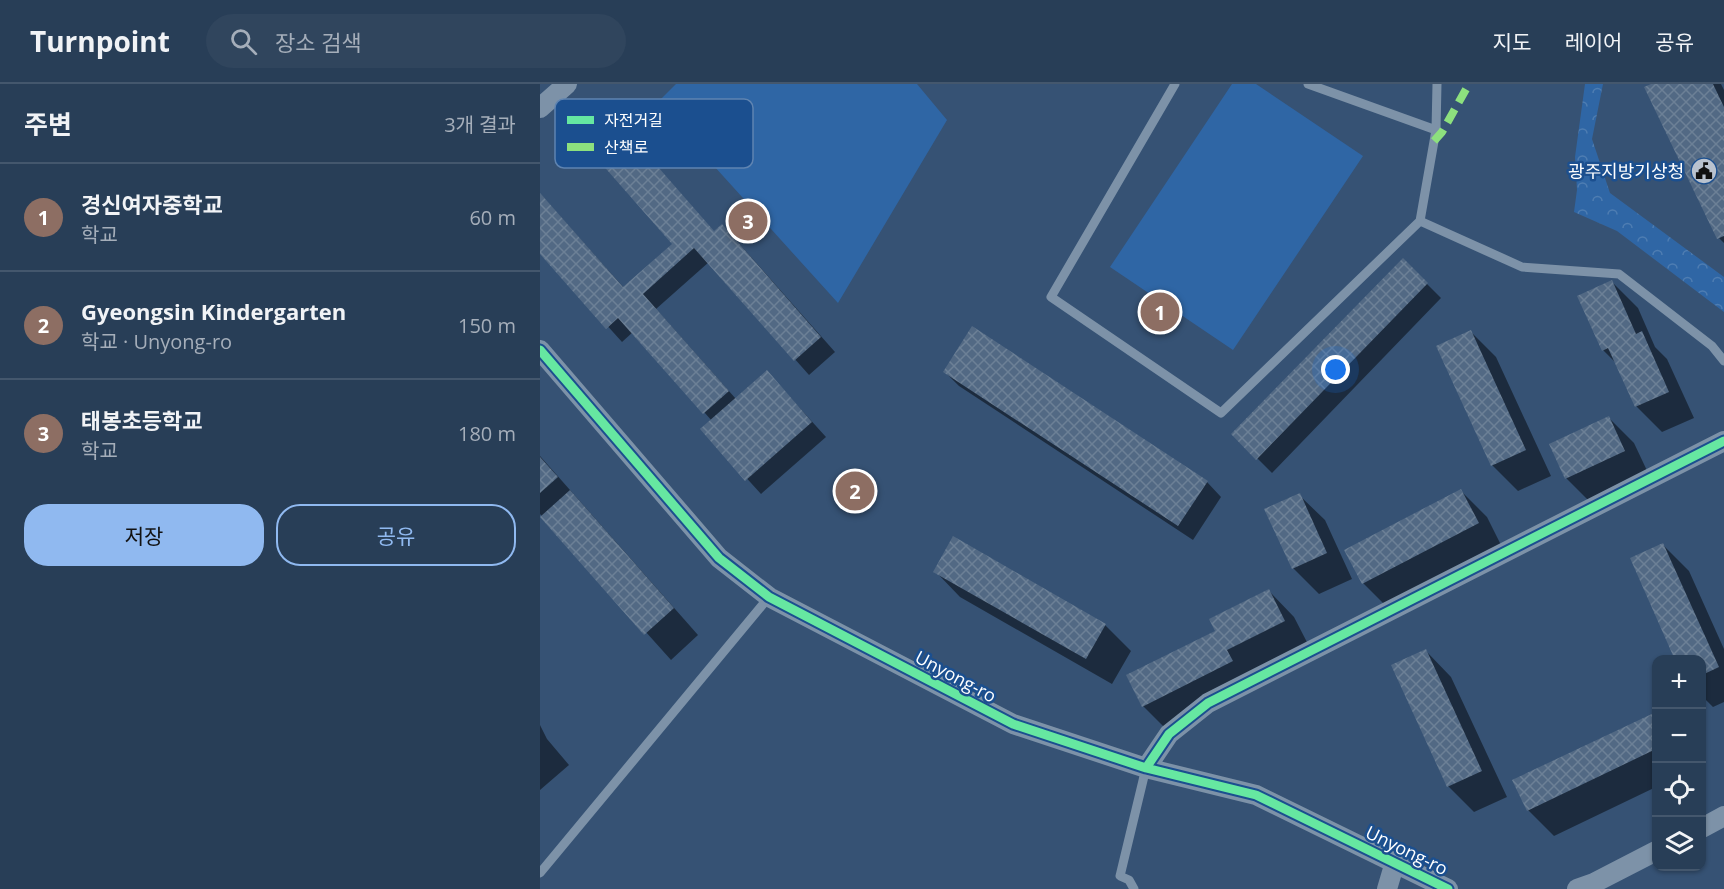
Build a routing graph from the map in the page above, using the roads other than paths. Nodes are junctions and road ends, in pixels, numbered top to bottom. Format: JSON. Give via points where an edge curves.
{"nodes":[{"id":1,"x":567,"y":84,"type":"edge"},
{"id":2,"x":1175,"y":84,"type":"edge"},
{"id":3,"x":1308,"y":84,"type":"edge"},
{"id":4,"x":1437,"y":84,"type":"edge"},
{"id":5,"x":540,"y":108,"type":"edge"},
{"id":6,"x":1436,"y":130,"type":"junction"},
{"id":7,"x":1420,"y":221,"type":"junction"},
{"id":8,"x":540,"y":350,"type":"edge"},
{"id":9,"x":1724,"y":361,"type":"edge"},
{"id":10,"x":1724,"y":441,"type":"edge"},
{"id":11,"x":769,"y":597,"type":"junction"},
{"id":12,"x":1146,"y":768,"type":"junction"},
{"id":13,"x":1724,"y":816,"type":"edge"},
{"id":14,"x":1706,"y":825,"type":"edge"},
{"id":15,"x":1652,"y":853,"type":"edge"},
{"id":16,"x":1395,"y":862,"type":"junction"},
{"id":17,"x":540,"y":873,"type":"edge"},
{"id":18,"x":1589,"y":887,"type":"edge"},
{"id":19,"x":1134,"y":889,"type":"edge"},
{"id":20,"x":1387,"y":889,"type":"edge"},
{"id":21,"x":1448,"y":889,"type":"edge"}],
"edges":[{"from":1,"to":5,"type":"street"},
{"from":2,"to":7,"type":"lane","via":[[1051,297],[1221,413]]},
{"from":3,"to":6,"type":"lane"},
{"from":4,"to":6,"type":"lane"},
{"from":6,"to":7,"type":"lane"},
{"from":7,"to":9,"type":"lane","via":[[1522,267],[1619,274],[1712,346]]},
{"from":8,"to":11,"type":"street","name":"Unyong-ro","via":[[718,558]]},
{"from":10,"to":12,"type":"street","via":[[1208,703],[1169,734]]},
{"from":11,"to":12,"type":"street","name":"Unyong-ro","via":[[1013,724]]},
{"from":11,"to":17,"type":"lane"},
{"from":12,"to":16,"type":"street","name":"Unyong-ro","via":[[1256,795]]},
{"from":12,"to":19,"type":"lane","via":[[1120,876],[1129,880]]},
{"from":13,"to":14,"type":"street"},
{"from":15,"to":18,"type":"street"},
{"from":16,"to":20,"type":"street"},
{"from":16,"to":21,"type":"street","name":"Unyong-ro"}]}
